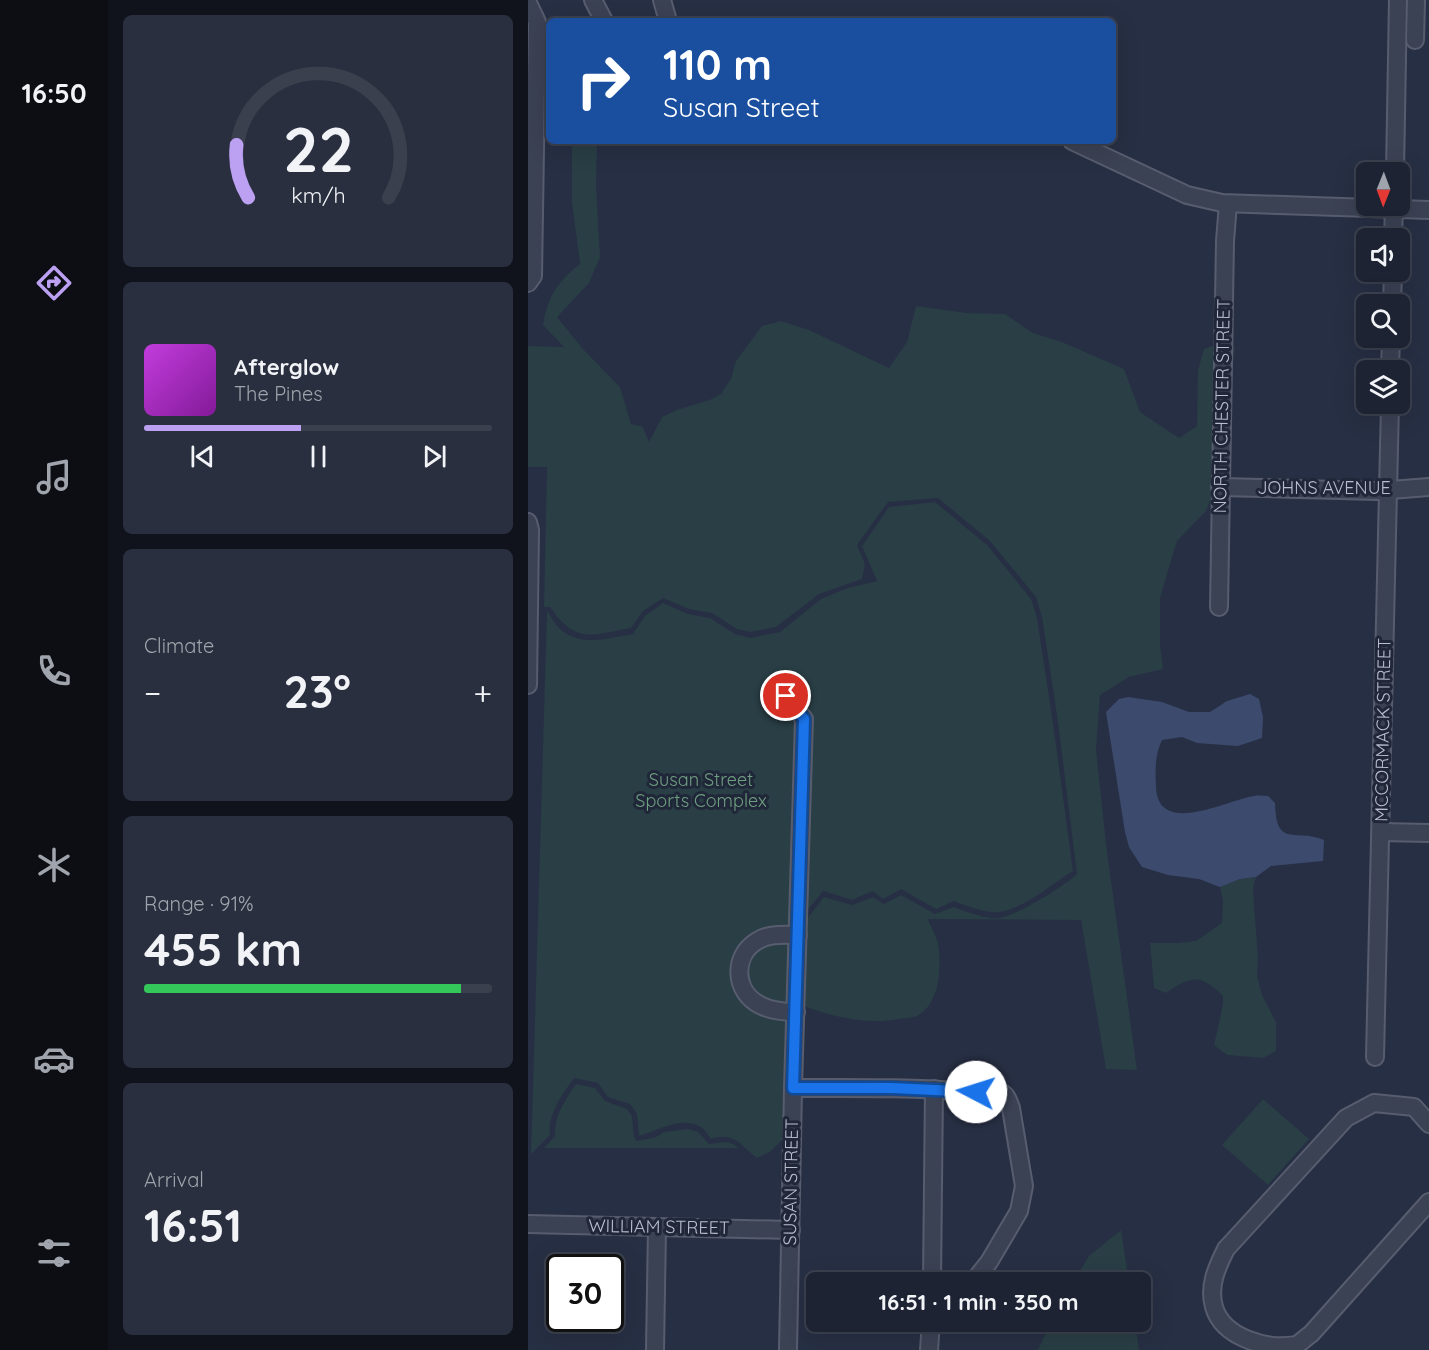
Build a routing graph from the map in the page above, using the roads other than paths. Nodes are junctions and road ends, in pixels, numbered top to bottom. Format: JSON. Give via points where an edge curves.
{"nodes":[{"id":1,"x":593,"y":0,"type":"edge"},
{"id":2,"x":662,"y":0,"type":"edge"},
{"id":3,"x":1398,"y":0,"type":"edge"},
{"id":4,"x":1416,"y":0,"type":"edge"},
{"id":5,"x":528,"y":3,"type":"edge"},
{"id":6,"x":602,"y":18,"type":"edge"},
{"id":7,"x":667,"y":18,"type":"edge"},
{"id":8,"x":1397,"y":34,"type":"junction"},
{"id":9,"x":1422,"y":41,"type":"edge"},
{"id":10,"x":1078,"y":144,"type":"edge"},
{"id":11,"x":1395,"y":162,"type":"edge"},
{"id":12,"x":1228,"y":204,"type":"junction"},
{"id":13,"x":1356,"y":206,"type":"edge"},
{"id":14,"x":1410,"y":208,"type":"edge"},
{"id":15,"x":1429,"y":210,"type":"edge"},
{"id":16,"x":531,"y":258,"type":"edge"},
{"id":17,"x":528,"y":283,"type":"edge"},
{"id":18,"x":1390,"y":414,"type":"edge"},
{"id":19,"x":1220,"y":487,"type":"junction"},
{"id":20,"x":1429,"y":487,"type":"edge"},
{"id":21,"x":1388,"y":489,"type":"junction"},
{"id":22,"x":528,"y":522,"type":"edge"},
{"id":23,"x":1219,"y":607,"type":"dead end"},
{"id":24,"x":528,"y":685,"type":"edge"},
{"id":25,"x":786,"y":696,"type":"dead end"},
{"id":26,"x":1381,"y":832,"type":"junction"},
{"id":27,"x":1429,"y":833,"type":"edge"},
{"id":28,"x":798,"y":935,"type":"junction"},
{"id":29,"x":796,"y":1012,"type":"junction"},
{"id":30,"x":1374,"y":1057,"type":"dead end"},
{"id":31,"x":793,"y":1088,"type":"junction"},
{"id":32,"x":934,"y":1089,"type":"junction"},
{"id":33,"x":1421,"y":1106,"type":"edge"},
{"id":34,"x":1429,"y":1124,"type":"edge"},
{"id":35,"x":1429,"y":1202,"type":"edge"},
{"id":36,"x":528,"y":1224,"type":"edge"},
{"id":37,"x":657,"y":1228,"type":"junction"},
{"id":38,"x":790,"y":1230,"type":"junction"},
{"id":39,"x":932,"y":1272,"type":"edge"},
{"id":40,"x":980,"y":1272,"type":"edge"},
{"id":41,"x":930,"y":1332,"type":"edge"},
{"id":42,"x":1282,"y":1349,"type":"edge"},
{"id":43,"x":655,"y":1350,"type":"edge"},
{"id":44,"x":788,"y":1350,"type":"edge"},
{"id":45,"x":929,"y":1350,"type":"edge"}],
"edges":[{"from":1,"to":6,"type":"street"},
{"from":2,"to":7,"type":"street"},
{"from":3,"to":8,"type":"street"},
{"from":4,"to":9,"type":"street"},
{"from":5,"to":16,"type":"street","via":[[537,22]]},
{"from":8,"to":9,"type":"street"},
{"from":8,"to":11,"type":"street"},
{"from":10,"to":12,"type":"street","via":[[1187,195]]},
{"from":12,"to":13,"type":"street"},
{"from":12,"to":19,"type":"street","name":"NORTH CHESTER STREET"},
{"from":14,"to":15,"type":"street"},
{"from":16,"to":17,"type":"street","via":[[533,276]]},
{"from":18,"to":21,"type":"street","name":"MCCORMACK STREET"},
{"from":19,"to":21,"type":"street","name":"JOHNS AVENUE"},
{"from":19,"to":23,"type":"street","name":"NORTH CHESTER STREET"},
{"from":20,"to":21,"type":"street","name":"JOHNS AVENUE"},
{"from":21,"to":26,"type":"street","name":"MCCORMACK STREET"},
{"from":22,"to":24,"type":"street"},
{"from":25,"to":28,"type":"street","name":"SUSAN STREET","via":[[804,719]]},
{"from":26,"to":27,"type":"street"},
{"from":26,"to":30,"type":"street","name":"MCCORMACK STREET"},
{"from":28,"to":29,"type":"street","name":"SUSAN STREET"},
{"from":28,"to":29,"type":"street","via":[[774,935],[757,941],[745,953],[739,976],[752,1001],[774,1010]]},
{"from":29,"to":31,"type":"street","name":"SUSAN STREET"},
{"from":31,"to":32,"type":"street"},
{"from":31,"to":38,"type":"street","name":"SUSAN STREET"},
{"from":32,"to":39,"type":"street"},
{"from":32,"to":40,"type":"street","via":[[1003,1093],[1011,1108],[1024,1186],[1019,1211]]},
{"from":33,"to":34,"type":"street"},
{"from":33,"to":42,"type":"street","via":[[1374,1103],[1346,1118],[1226,1249],[1215,1270],[1214,1308],[1225,1326],[1249,1344]]},
{"from":35,"to":42,"type":"street","via":[[1311,1334]]},
{"from":36,"to":37,"type":"street","name":"WILLIAM STREET"},
{"from":37,"to":38,"type":"street","name":"WILLIAM STREET"},
{"from":37,"to":43,"type":"street"},
{"from":38,"to":44,"type":"street","name":"SUSAN STREET"},
{"from":41,"to":45,"type":"street"}]}
